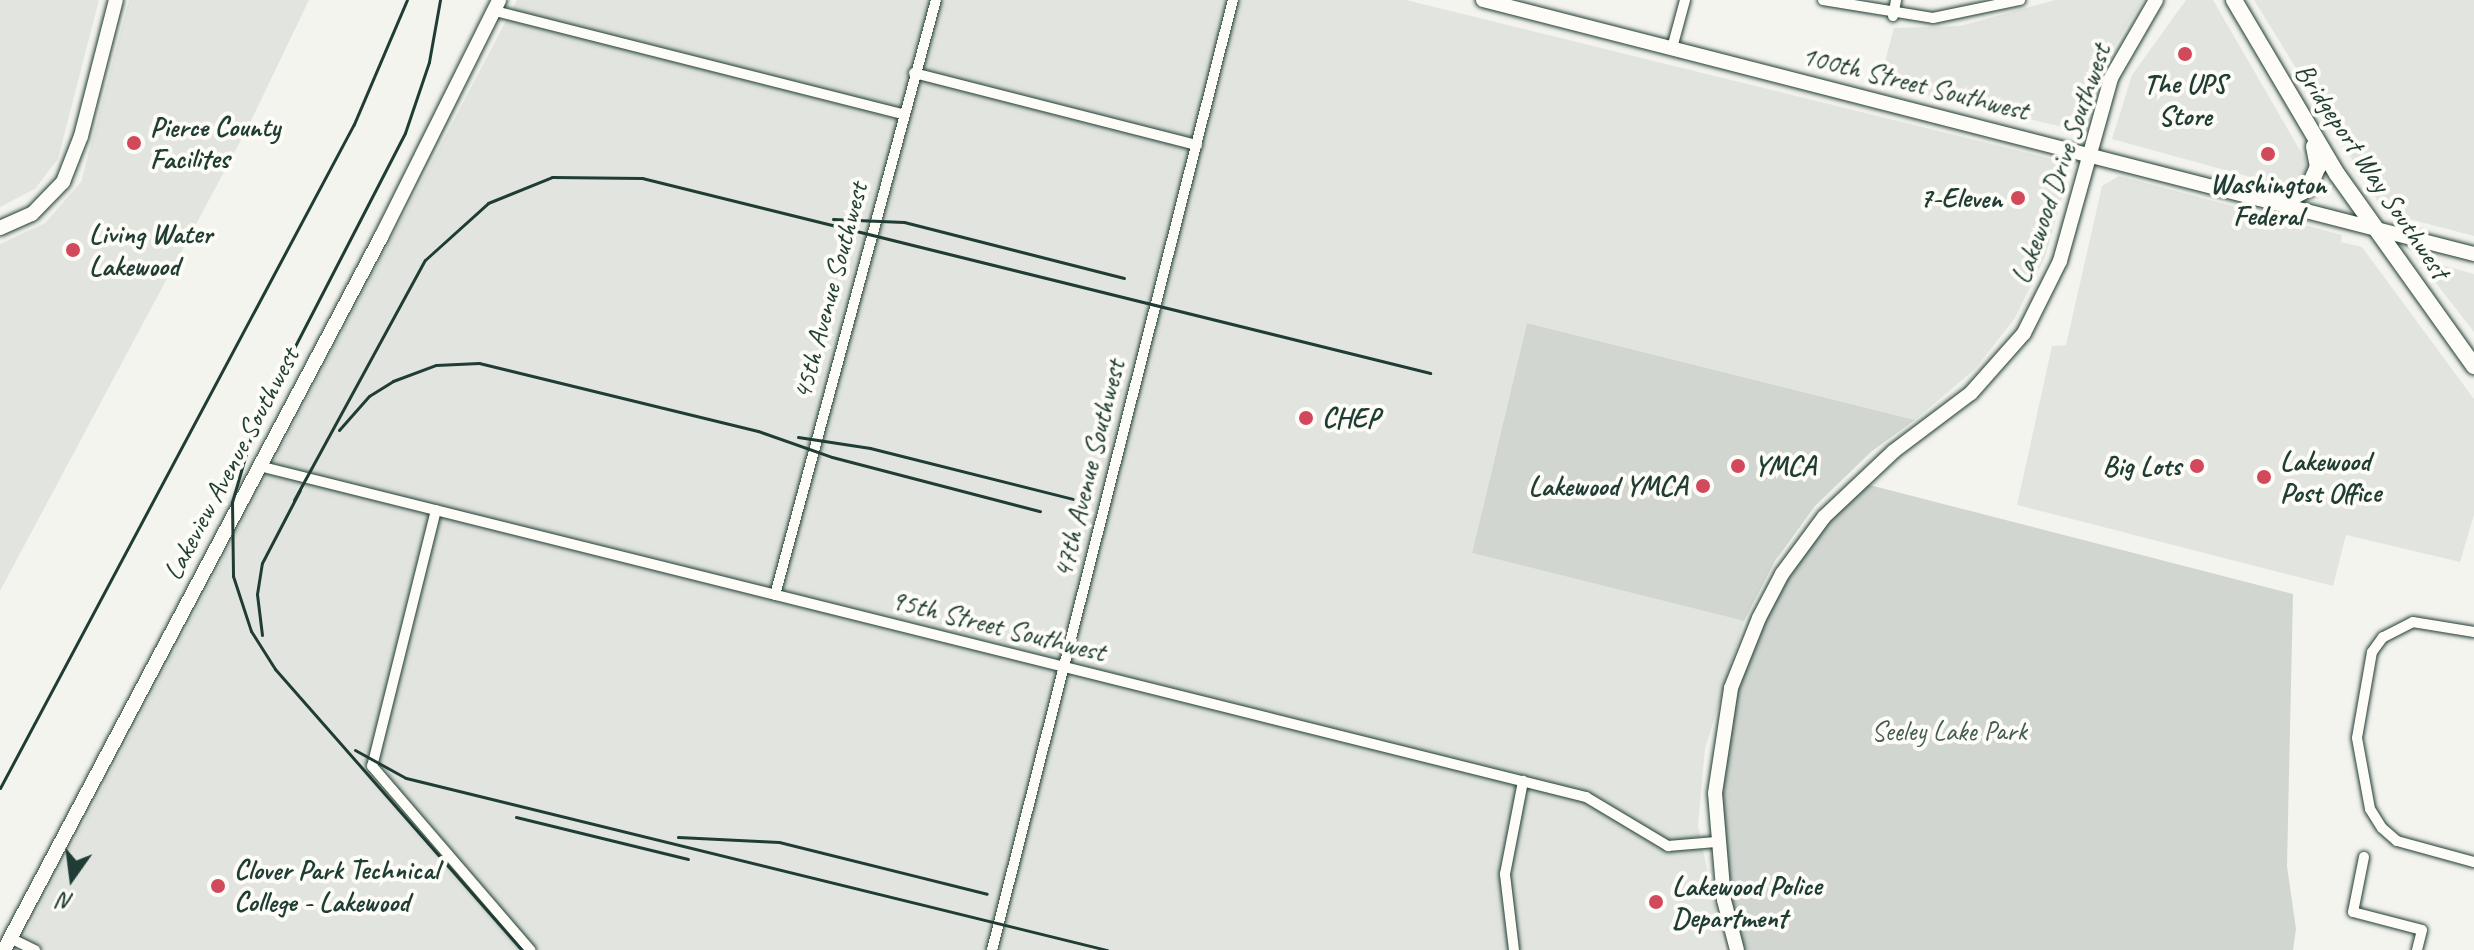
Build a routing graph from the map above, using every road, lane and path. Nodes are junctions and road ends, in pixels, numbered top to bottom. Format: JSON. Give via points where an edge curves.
{"nodes":[{"id":1,"x":116,"y":0,"type":"edge"},
{"id":2,"x":936,"y":0,"type":"edge"},
{"id":3,"x":1233,"y":0,"type":"edge"},
{"id":4,"x":1483,"y":0,"type":"edge"},
{"id":5,"x":1685,"y":0,"type":"edge"},
{"id":6,"x":1823,"y":0,"type":"edge"},
{"id":7,"x":1896,"y":0,"type":"edge"},
{"id":8,"x":2020,"y":0,"type":"edge"},
{"id":9,"x":2156,"y":0,"type":"edge"},
{"id":10,"x":2234,"y":0,"type":"edge"},
{"id":11,"x":2244,"y":0,"type":"edge"},
{"id":12,"x":497,"y":5,"type":"edge"},
{"id":13,"x":1893,"y":16,"type":"junction"},
{"id":14,"x":2251,"y":31,"type":"junction"},
{"id":15,"x":1672,"y":48,"type":"junction"},
{"id":16,"x":914,"y":73,"type":"junction"},
{"id":17,"x":902,"y":114,"type":"junction"},
{"id":18,"x":2304,"y":123,"type":"junction"},
{"id":19,"x":1197,"y":145,"type":"junction"},
{"id":20,"x":2087,"y":154,"type":"junction"},
{"id":21,"x":2260,"y":198,"type":"junction"},
{"id":22,"x":2373,"y":227,"type":"junction"},
{"id":23,"x":0,"y":228,"type":"edge"},
{"id":24,"x":2474,"y":254,"type":"edge"},
{"id":25,"x":2474,"y":366,"type":"edge"},
{"id":26,"x":259,"y":466,"type":"junction"},
{"id":27,"x":436,"y":510,"type":"junction"},
{"id":28,"x":775,"y":595,"type":"junction"},
{"id":29,"x":2474,"y":632,"type":"edge"},
{"id":30,"x":1063,"y":667,"type":"junction"},
{"id":31,"x":1523,"y":781,"type":"junction"},
{"id":32,"x":1716,"y":842,"type":"junction"},
{"id":33,"x":2364,"y":857,"type":"dead end"},
{"id":34,"x":2474,"y":862,"type":"edge"},
{"id":35,"x":7,"y":944,"type":"edge"},
{"id":36,"x":35,"y":950,"type":"edge"},
{"id":37,"x":530,"y":950,"type":"edge"},
{"id":38,"x":992,"y":950,"type":"edge"},
{"id":39,"x":1514,"y":950,"type":"edge"},
{"id":40,"x":1737,"y":950,"type":"edge"},
{"id":41,"x":2417,"y":950,"type":"edge"}],
"edges":[{"from":1,"to":23,"type":"main road","via":[[81,136],[63,182],[32,214]]},
{"from":2,"to":16,"type":"street","name":"45th Avenue Southwest"},
{"from":3,"to":19,"type":"street","name":"47th Avenue Southwest"},
{"from":4,"to":15,"type":"main road","name":"100th Street Southwest"},
{"from":5,"to":15,"type":"street"},
{"from":6,"to":13,"type":"street"},
{"from":7,"to":13,"type":"street"},
{"from":8,"to":13,"type":"street","via":[[1941,18]]},
{"from":9,"to":20,"type":"main road","name":"Lakewood Drive Southwest","via":[[2117,65]]},
{"from":10,"to":14,"type":"main road","name":"Bridgeport Way Southwest"},
{"from":11,"to":14,"type":"main road"},
{"from":12,"to":17,"type":"street"},
{"from":12,"to":26,"type":"main road","name":"Lakeview Avenue Southwest"},
{"from":14,"to":18,"type":"main road","name":"Bridgeport Way Southwest"},
{"from":15,"to":20,"type":"main road","name":"100th Street Southwest"},
{"from":16,"to":17,"type":"street","name":"45th Avenue Southwest"},
{"from":16,"to":19,"type":"street"},
{"from":17,"to":28,"type":"street","name":"45th Avenue Southwest"},
{"from":18,"to":21,"type":"main road","via":[[2318,159],[2312,184],[2294,196]]},
{"from":18,"to":22,"type":"main road","name":"Bridgeport Way Southwest"},
{"from":19,"to":30,"type":"street","name":"47th Avenue Southwest"},
{"from":20,"to":21,"type":"main road","name":"100th Street Southwest"},
{"from":20,"to":32,"type":"main road","name":"Lakewood Drive Southwest","via":[[2060,261],[2012,349],[1971,393],[1858,482],[1824,517],[1769,596],[1725,715],[1717,771]]},
{"from":21,"to":22,"type":"main road","name":"100th Street Southwest"},
{"from":22,"to":24,"type":"main road","name":"100th Street Southwest"},
{"from":22,"to":25,"type":"main road","name":"Bridgeport Way Southwest"},
{"from":26,"to":27,"type":"street","name":"95th Street Southwest"},
{"from":26,"to":35,"type":"main road","name":"Lakeview Avenue Southwest"},
{"from":27,"to":28,"type":"street","name":"95th Street Southwest"},
{"from":27,"to":37,"type":"street","via":[[372,766]]},
{"from":28,"to":30,"type":"street","name":"95th Street Southwest"},
{"from":29,"to":34,"type":"street","via":[[2413,622],[2393,629],[2372,652],[2357,738],[2370,809],[2382,828],[2397,841]]},
{"from":30,"to":31,"type":"street","name":"95th Street Southwest"},
{"from":30,"to":38,"type":"street","name":"47th Avenue Southwest"},
{"from":31,"to":32,"type":"street","name":"95th Street Southwest","via":[[1586,797],[1659,843]]},
{"from":31,"to":39,"type":"street","via":[[1505,874]]},
{"from":32,"to":40,"type":"main road","name":"Lakewood Drive Southwest"},
{"from":33,"to":41,"type":"street","via":[[2353,912],[2422,930]]},
{"from":35,"to":36,"type":"street"}]}
